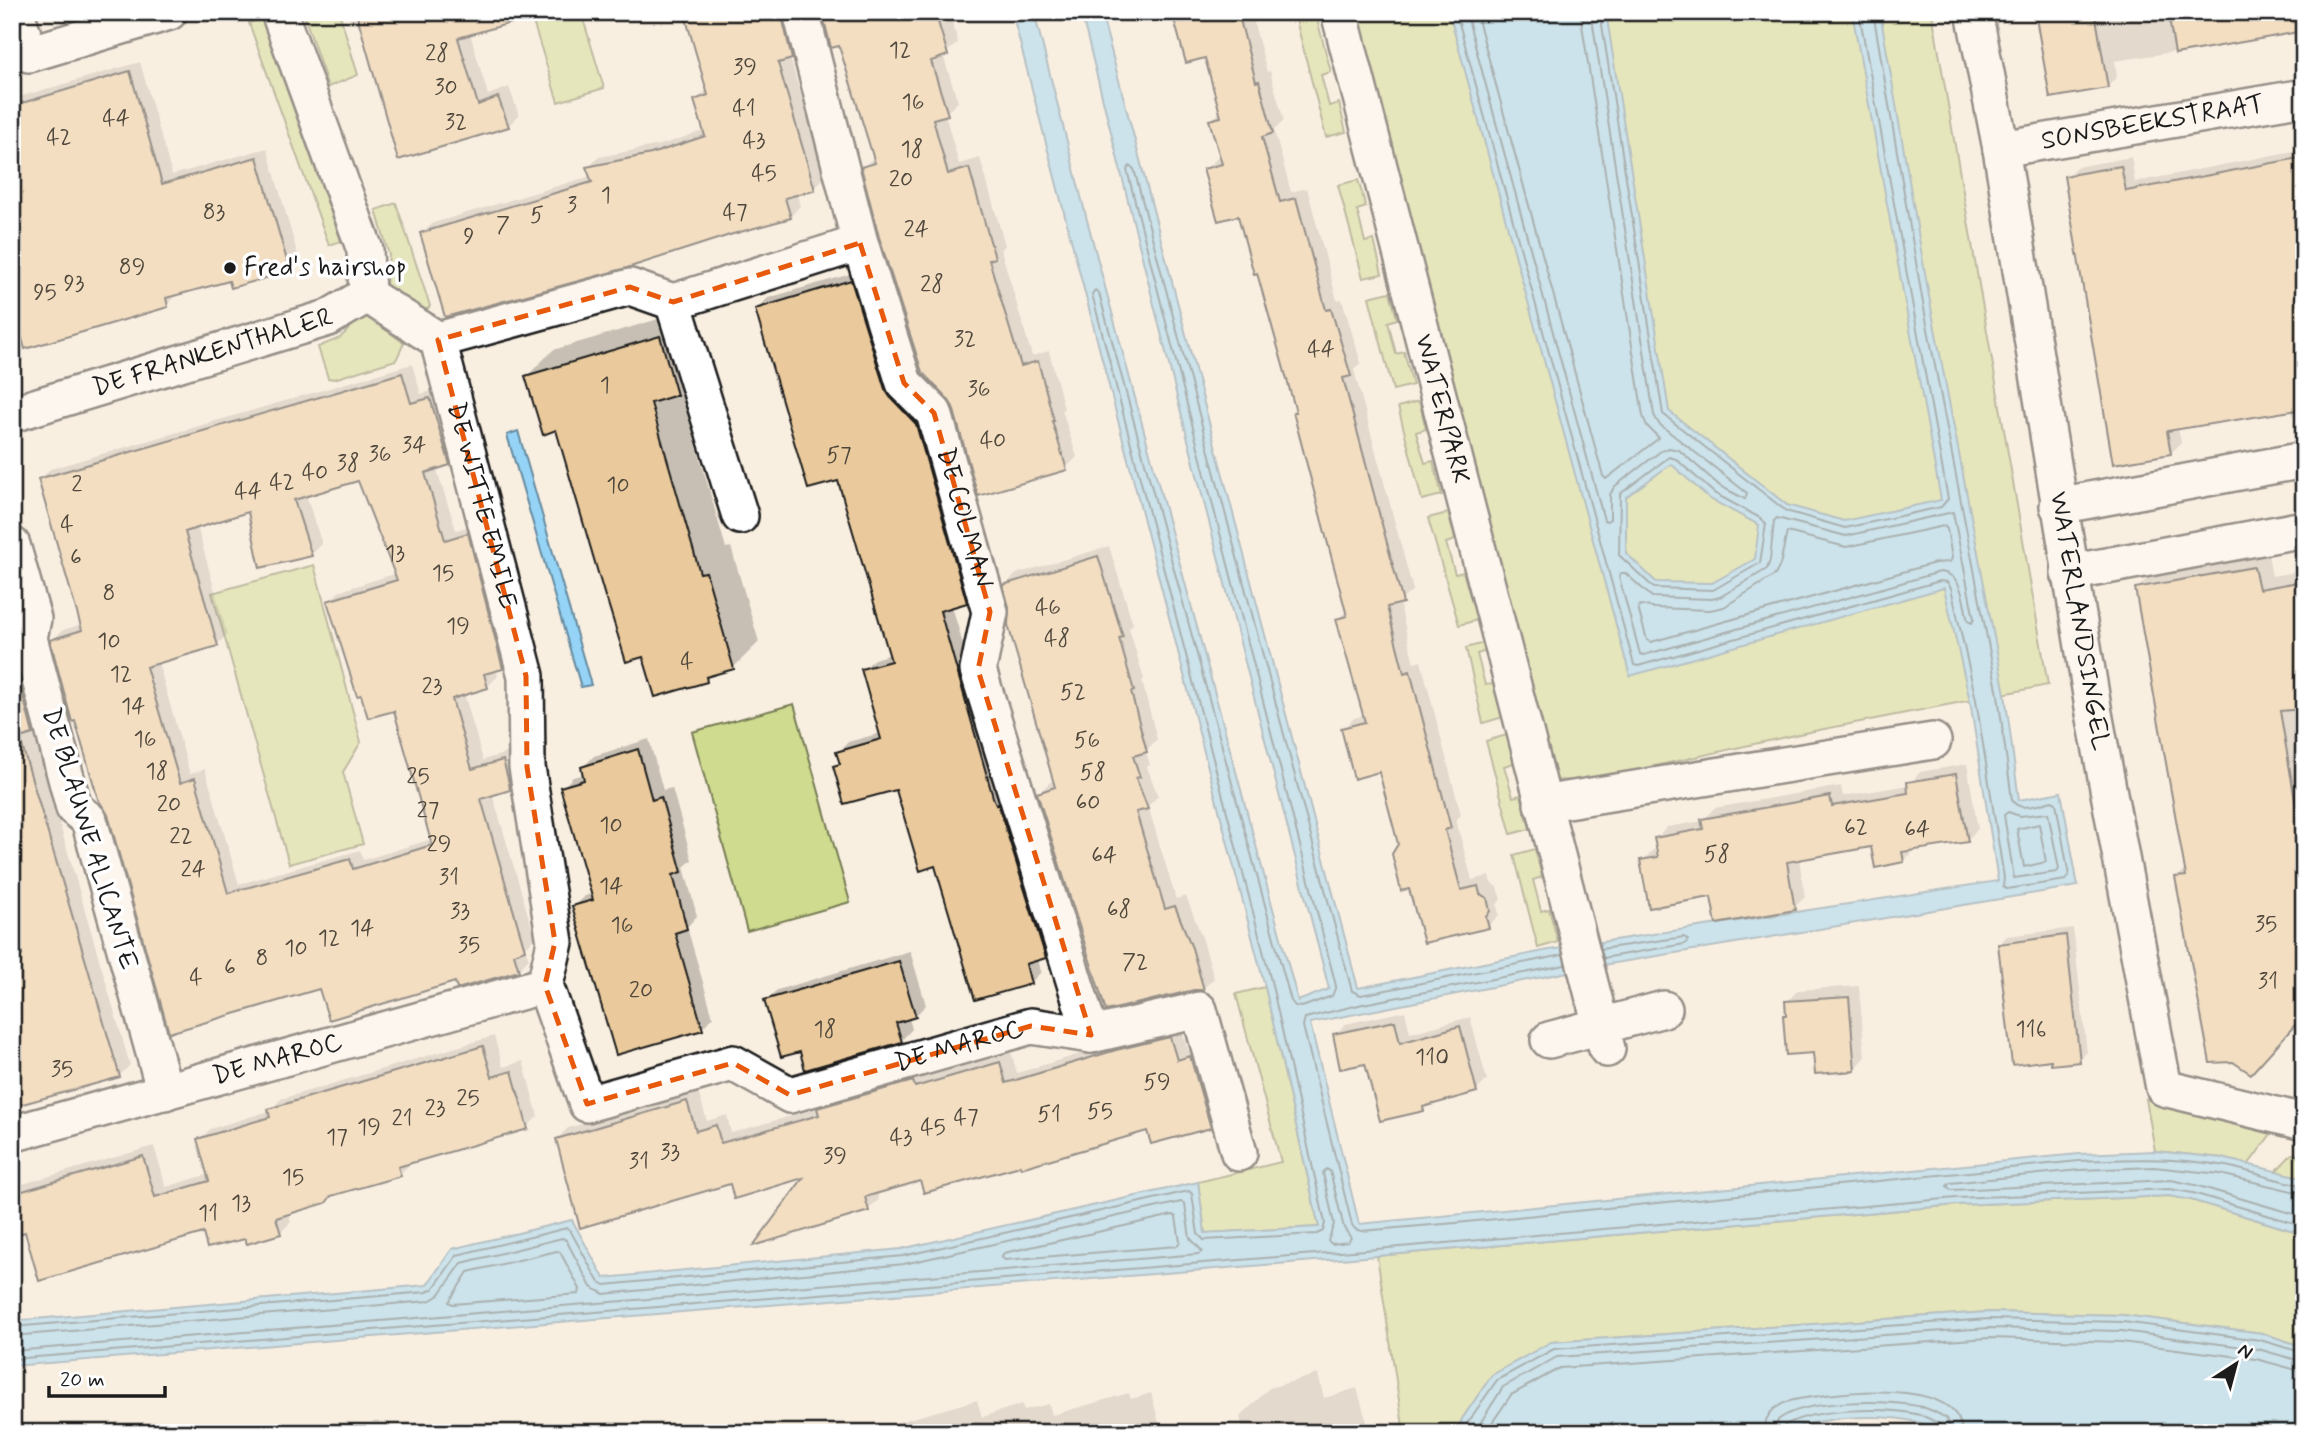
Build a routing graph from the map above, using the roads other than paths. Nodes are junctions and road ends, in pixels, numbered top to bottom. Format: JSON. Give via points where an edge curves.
{"nodes":[{"id":1,"x":16,"y":12,"type":"edge"},
{"id":2,"x":169,"y":12,"type":"edge"},
{"id":3,"x":279,"y":12,"type":"edge"},
{"id":4,"x":801,"y":12,"type":"edge"},
{"id":5,"x":1339,"y":12,"type":"edge"},
{"id":6,"x":1974,"y":12,"type":"edge"},
{"id":7,"x":2304,"y":97,"type":"edge"},
{"id":8,"x":2001,"y":149,"type":"junction"},
{"id":9,"x":860,"y":243,"type":"junction"},
{"id":10,"x":367,"y":295,"type":"junction"},
{"id":11,"x":673,"y":302,"type":"junction"},
{"id":12,"x":438,"y":340,"type":"junction"},
{"id":13,"x":12,"y":414,"type":"edge"},
{"id":14,"x":2304,"y":460,"type":"edge"},
{"id":15,"x":2058,"y":506,"type":"junction"},
{"id":16,"x":740,"y":516,"type":"dead end"},
{"id":17,"x":2304,"y":529,"type":"edge"},
{"id":18,"x":12,"y":545,"type":"edge"},
{"id":19,"x":2069,"y":573,"type":"junction"},
{"id":20,"x":1933,"y":741,"type":"dead end"},
{"id":21,"x":1542,"y":804,"type":"junction"},
{"id":22,"x":545,"y":985,"type":"junction"},
{"id":23,"x":1664,"y":1009,"type":"dead end"},
{"id":24,"x":1091,"y":1035,"type":"junction"},
{"id":25,"x":1604,"y":1037,"type":"junction"},
{"id":26,"x":1549,"y":1040,"type":"dead end"},
{"id":27,"x":165,"y":1091,"type":"junction"},
{"id":28,"x":2304,"y":1122,"type":"edge"},
{"id":29,"x":12,"y":1134,"type":"edge"},
{"id":30,"x":1239,"y":1153,"type":"dead end"}],
"edges":[{"from":1,"to":2,"type":"street","via":[[29,54]]},
{"from":3,"to":10,"type":"street","name":"DE FRANKENTHALER","via":[[365,250]]},
{"from":4,"to":9,"type":"street","name":"DE COLMAN"},
{"from":5,"to":21,"type":"street","name":"WATERPARK"},
{"from":6,"to":8,"type":"street","name":"WATERLANDSINGEL"},
{"from":7,"to":8,"type":"street","name":"SONSBEEKSTRAAT"},
{"from":8,"to":15,"type":"street","name":"WATERLANDSINGEL"},
{"from":9,"to":11,"type":"street"},
{"from":9,"to":24,"type":"street","name":"DE COLMAN","via":[[904,383],[934,413],[990,612],[978,670]]},
{"from":10,"to":12,"type":"street"},
{"from":10,"to":13,"type":"street","name":"DE FRANKENTHALER","via":[[328,318]]},
{"from":11,"to":12,"type":"street","via":[[630,287]]},
{"from":11,"to":16,"type":"street"},
{"from":12,"to":22,"type":"street","name":"DE WITTE EMILE","via":[[526,676],[527,767],[555,942]]},
{"from":14,"to":15,"type":"street"},
{"from":15,"to":19,"type":"street","name":"WATERLANDSINGEL"},
{"from":17,"to":19,"type":"street"},
{"from":18,"to":27,"type":"street","name":"DE BLAUWE ALICANTE","via":[[33,619],[29,638],[74,808],[89,820]]},
{"from":19,"to":28,"type":"street","name":"WATERLANDSINGEL","via":[[2164,1088]]},
{"from":20,"to":21,"type":"street"},
{"from":21,"to":25,"type":"street","name":"WATERPARK"},
{"from":22,"to":24,"type":"street","name":"DE MAROC","via":[[587,1104],[733,1063],[790,1095],[1031,1026]]},
{"from":22,"to":27,"type":"street","name":"DE MAROC"},
{"from":23,"to":25,"type":"street"},
{"from":24,"to":30,"type":"street","name":"DE MAROC","via":[[1199,1010]]},
{"from":25,"to":26,"type":"street"},
{"from":27,"to":29,"type":"street","name":"DE MAROC"}]}
